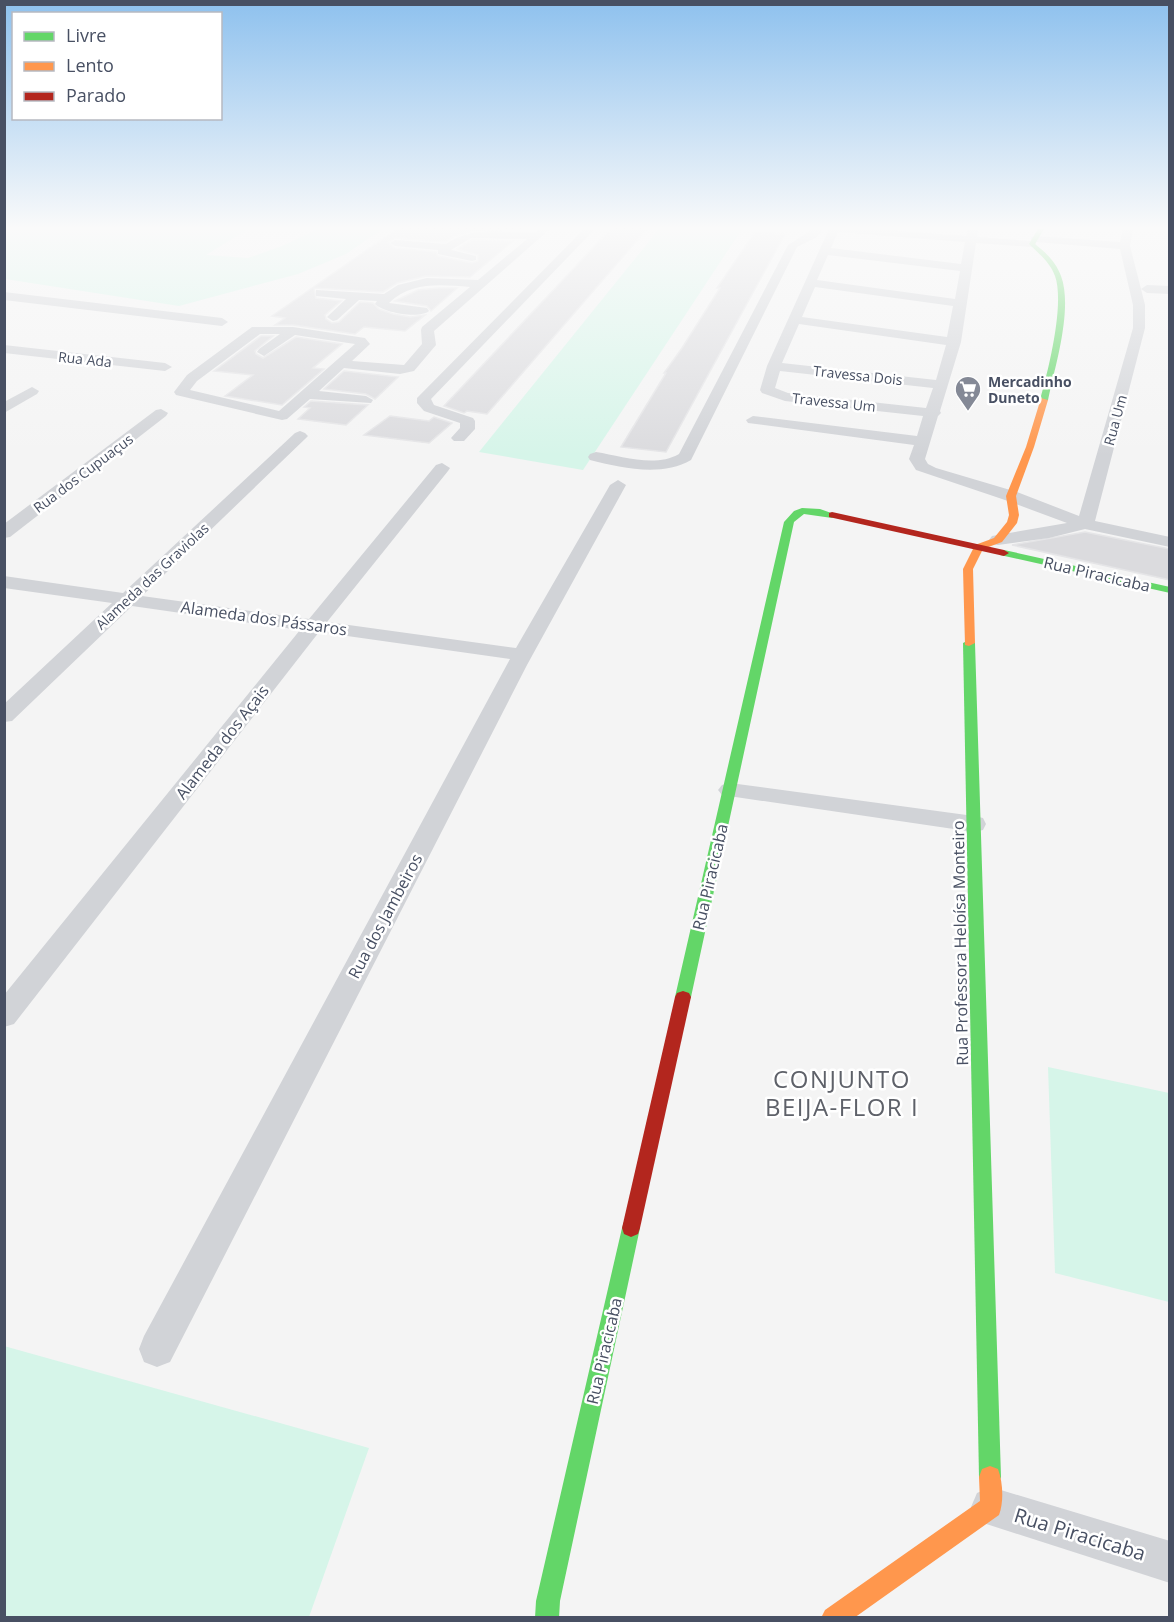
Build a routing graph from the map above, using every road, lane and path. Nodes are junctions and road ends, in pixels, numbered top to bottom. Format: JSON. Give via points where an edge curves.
{"nodes":[{"id":1,"x":77,"y":305,"type":"edge"},
{"id":2,"x":347,"y":305,"type":"edge"},
{"id":3,"x":382,"y":305,"type":"edge"},
{"id":4,"x":456,"y":305,"type":"edge"},
{"id":5,"x":516,"y":305,"type":"edge"},
{"id":6,"x":762,"y":305,"type":"edge"},
{"id":7,"x":801,"y":305,"type":"edge"},
{"id":8,"x":960,"y":305,"type":"edge"},
{"id":9,"x":1062,"y":305,"type":"edge"},
{"id":10,"x":1139,"y":305,"type":"edge"},
{"id":11,"x":423,"y":311,"type":"dead end"},
{"id":12,"x":333,"y":316,"type":"dead end"},
{"id":13,"x":794,"y":320,"type":"junction"},
{"id":14,"x":222,"y":322,"type":"dead end"},
{"id":15,"x":293,"y":331,"type":"junction"},
{"id":16,"x":954,"y":342,"type":"junction"},
{"id":17,"x":4,"y":349,"type":"edge"},
{"id":18,"x":264,"y":352,"type":"dead end"},
{"id":19,"x":341,"y":364,"type":"junction"},
{"id":20,"x":774,"y":366,"type":"junction"},
{"id":21,"x":165,"y":367,"type":"dead end"},
{"id":22,"x":942,"y":385,"type":"junction"},
{"id":23,"x":32,"y":391,"type":"dead end"},
{"id":24,"x":306,"y":394,"type":"junction"},
{"id":25,"x":366,"y":400,"type":"dead end"},
{"id":26,"x":4,"y":409,"type":"edge"},
{"id":27,"x":161,"y":413,"type":"dead end"},
{"id":28,"x":934,"y":413,"type":"junction"},
{"id":29,"x":753,"y":420,"type":"dead end"},
{"id":30,"x":300,"y":436,"type":"dead end"},
{"id":31,"x":459,"y":438,"type":"dead end"},
{"id":32,"x":922,"y":441,"type":"junction"},
{"id":33,"x":596,"y":457,"type":"dead end"},
{"id":34,"x":442,"y":468,"type":"dead end"},
{"id":35,"x":618,"y":485,"type":"dead end"},
{"id":36,"x":1011,"y":496,"type":"junction"},
{"id":37,"x":1085,"y":524,"type":"junction"},
{"id":38,"x":4,"y":533,"type":"edge"},
{"id":39,"x":998,"y":540,"type":"junction"},
{"id":40,"x":1170,"y":542,"type":"edge"},
{"id":41,"x":979,"y":547,"type":"junction"},
{"id":42,"x":4,"y":582,"type":"edge"},
{"id":43,"x":1170,"y":590,"type":"edge"},
{"id":44,"x":4,"y":598,"type":"edge"},
{"id":45,"x":120,"y":606,"type":"junction"},
{"id":46,"x":310,"y":631,"type":"junction"},
{"id":47,"x":520,"y":660,"type":"junction"},
{"id":48,"x":4,"y":716,"type":"edge"},
{"id":49,"x":730,"y":790,"type":"junction"},
{"id":50,"x":974,"y":824,"type":"junction"},
{"id":51,"x":4,"y":1016,"type":"edge"},
{"id":52,"x":157,"y":1349,"type":"dead end"},
{"id":53,"x":991,"y":1507,"type":"junction"},
{"id":54,"x":1170,"y":1562,"type":"edge"},
{"id":55,"x":547,"y":1617,"type":"edge"},
{"id":56,"x":833,"y":1617,"type":"edge"}],
"edges":[{"from":1,"to":14,"type":"street"},
{"from":2,"to":12,"type":"street"},
{"from":3,"to":11,"type":"street"},
{"from":4,"to":19,"type":"street","via":[[427,330],[429,345],[409,368]]},
{"from":5,"to":31,"type":"street","via":[[424,398],[429,408],[468,421]]},
{"from":6,"to":33,"type":"street","via":[[685,457],[672,464],[658,465]]},
{"from":7,"to":13,"type":"street","name":"Travessa Um"},
{"from":8,"to":16,"type":"street"},
{"from":9,"to":36,"type":"street","via":[[1046,393]]},
{"from":10,"to":37,"type":"street","name":"Rua Um","via":[[1139,328]]},
{"from":13,"to":16,"type":"street"},
{"from":13,"to":20,"type":"street","name":"Travessa Um"},
{"from":15,"to":18,"type":"street"},
{"from":15,"to":19,"type":"street","via":[[360,340],[363,344]]},
{"from":15,"to":24,"type":"street","via":[[257,330],[192,378],[181,392],[282,416]]},
{"from":16,"to":22,"type":"street"},
{"from":17,"to":21,"type":"street","name":"Rua Ada"},
{"from":19,"to":24,"type":"street"},
{"from":20,"to":22,"type":"street","name":"Travessa Dois"},
{"from":20,"to":28,"type":"street","name":"Travessa Um","via":[[766,386],[778,396]]},
{"from":22,"to":28,"type":"street"},
{"from":23,"to":26,"type":"street"},
{"from":24,"to":25,"type":"street"},
{"from":27,"to":38,"type":"street","name":"Rua dos Cupuaçus"},
{"from":28,"to":32,"type":"street"},
{"from":29,"to":32,"type":"street"},
{"from":30,"to":45,"type":"street","name":"Alameda das Graviolas"},
{"from":32,"to":36,"type":"street","via":[[917,459],[922,467]]},
{"from":34,"to":46,"type":"street","name":"Alameda dos Açais"},
{"from":35,"to":47,"type":"street","name":"Rua dos Jambeiros"},
{"from":36,"to":37,"type":"street"},
{"from":36,"to":39,"type":"street","via":[[1012,523]]},
{"from":37,"to":39,"type":"street"},
{"from":37,"to":40,"type":"street"},
{"from":39,"to":41,"type":"street"},
{"from":41,"to":43,"type":"street","name":"Rua Piracicaba"},
{"from":41,"to":49,"type":"street","name":"Rua Piracicaba","via":[[813,511],[793,514]]},
{"from":41,"to":50,"type":"street","name":"Rua Professora Heloísa Monteiro","via":[[968,569],[967,583]]},
{"from":42,"to":45,"type":"street","name":"Alameda dos Pássaros"},
{"from":44,"to":45,"type":"street","name":"Alameda dos Pássaros"},
{"from":45,"to":46,"type":"street","name":"Alameda dos Pássaros"},
{"from":45,"to":48,"type":"street","name":"Alameda das Graviolas"},
{"from":46,"to":47,"type":"street","name":"Alameda dos Pássaros"},
{"from":46,"to":51,"type":"street","name":"Alameda dos Açais"},
{"from":47,"to":52,"type":"street","name":"Rua dos Jambeiros"},
{"from":49,"to":50,"type":"street"},
{"from":49,"to":55,"type":"street","name":"Rua Piracicaba"},
{"from":50,"to":53,"type":"street","name":"Rua Professora Heloísa Monteiro"},
{"from":53,"to":54,"type":"street","name":"Rua Piracicaba"},
{"from":53,"to":56,"type":"street"}]}
